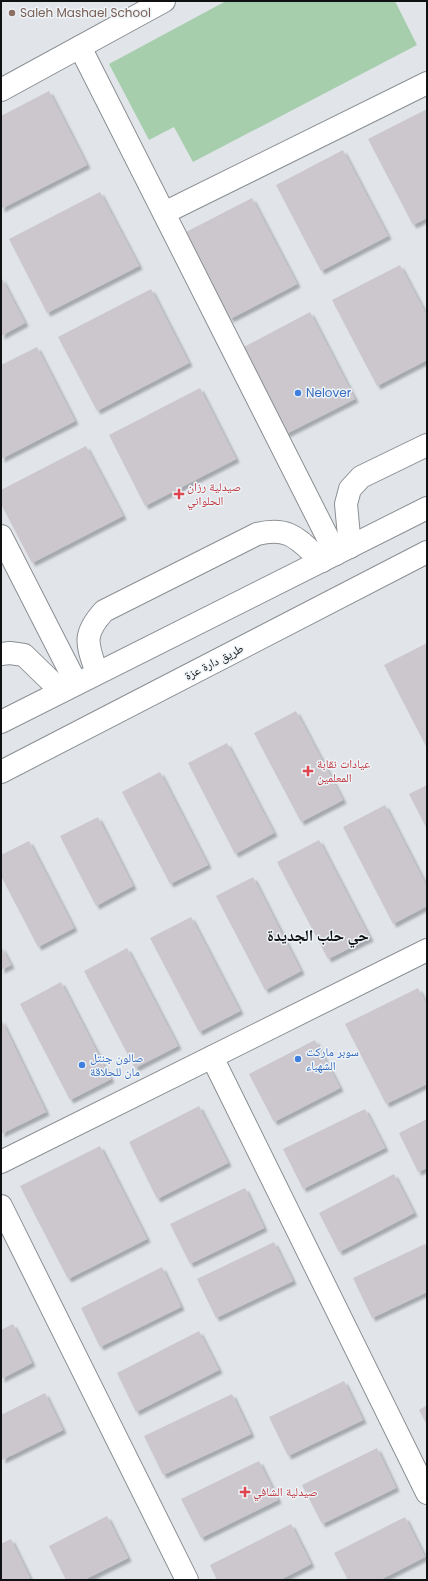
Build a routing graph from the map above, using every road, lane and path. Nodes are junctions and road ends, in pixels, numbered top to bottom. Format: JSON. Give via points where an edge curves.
{"nodes":[{"id":1,"x":164,"y":1,"type":"edge"},
{"id":2,"x":80,"y":47,"type":"junction"},
{"id":3,"x":427,"y":83,"type":"edge"},
{"id":4,"x":1,"y":90,"type":"edge"},
{"id":5,"x":164,"y":213,"type":"junction"},
{"id":6,"x":427,"y":445,"type":"edge"},
{"id":7,"x":427,"y":508,"type":"edge"},
{"id":8,"x":1,"y":536,"type":"edge"},
{"id":9,"x":427,"y":552,"type":"edge"},
{"id":10,"x":336,"y":554,"type":"junction"},
{"id":11,"x":1,"y":654,"type":"edge"},
{"id":12,"x":97,"y":673,"type":"junction"},
{"id":13,"x":68,"y":687,"type":"junction"},
{"id":14,"x":1,"y":722,"type":"edge"},
{"id":15,"x":1,"y":772,"type":"edge"},
{"id":16,"x":427,"y":950,"type":"edge"},
{"id":17,"x":212,"y":1057,"type":"junction"},
{"id":18,"x":1,"y":1162,"type":"edge"},
{"id":19,"x":1,"y":1206,"type":"edge"},
{"id":20,"x":427,"y":1493,"type":"edge"},
{"id":21,"x":187,"y":1580,"type":"edge"}],
"edges":[{"from":1,"to":2,"type":"street"},
{"from":2,"to":4,"type":"street"},
{"from":2,"to":5,"type":"street"},
{"from":3,"to":5,"type":"street"},
{"from":5,"to":10,"type":"street"},
{"from":6,"to":10,"type":"street","via":[[361,477],[350,489]]},
{"from":7,"to":10,"type":"street"},
{"from":8,"to":13,"type":"street"},
{"from":9,"to":15,"type":"street","name":"طريق دارة عزة"},
{"from":10,"to":12,"type":"street"},
{"from":10,"to":12,"type":"street","via":[[280,531],[257,534],[104,610],[92,623],[88,636],[89,649]]},
{"from":11,"to":13,"type":"street","via":[[24,655]]},
{"from":12,"to":13,"type":"street"},
{"from":13,"to":14,"type":"street"},
{"from":16,"to":17,"type":"street"},
{"from":17,"to":18,"type":"street"},
{"from":17,"to":20,"type":"street"},
{"from":19,"to":21,"type":"street"}]}
